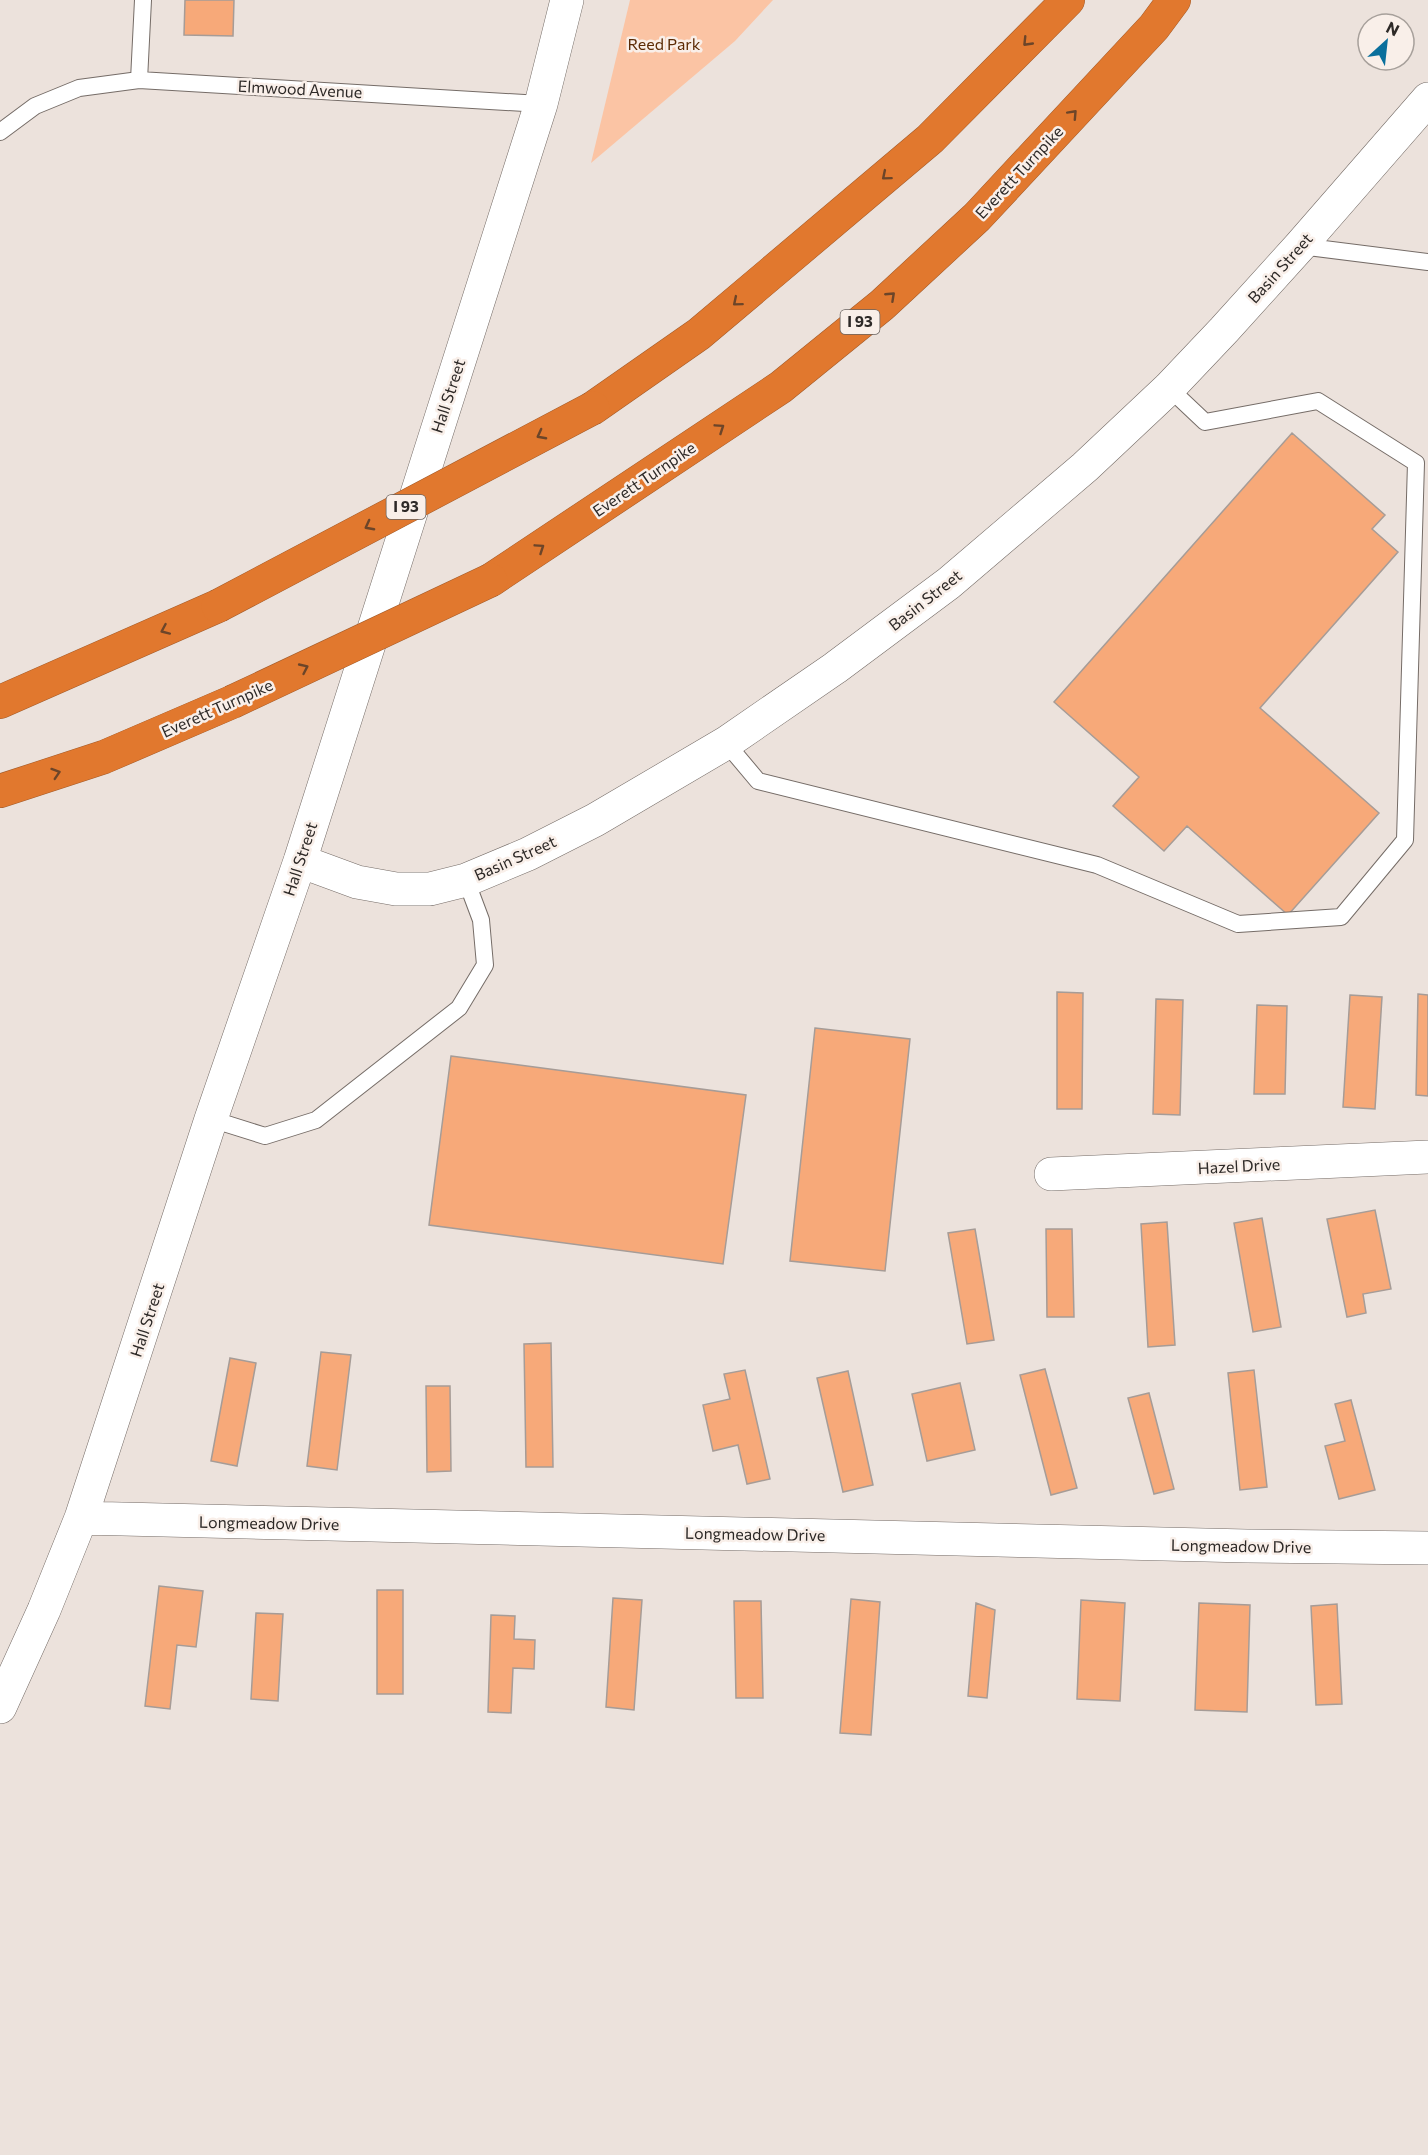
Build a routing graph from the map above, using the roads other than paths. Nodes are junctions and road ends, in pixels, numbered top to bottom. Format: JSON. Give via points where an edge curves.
{"nodes":[{"id":1,"x":143,"y":0,"type":"edge"},
{"id":2,"x":567,"y":0,"type":"edge"},
{"id":3,"x":1068,"y":0,"type":"edge"},
{"id":4,"x":1174,"y":0,"type":"edge"},
{"id":5,"x":139,"y":80,"type":"junction"},
{"id":6,"x":1428,"y":99,"type":"edge"},
{"id":7,"x":541,"y":104,"type":"junction"},
{"id":8,"x":0,"y":132,"type":"edge"},
{"id":9,"x":1300,"y":246,"type":"junction"},
{"id":10,"x":1428,"y":262,"type":"edge"},
{"id":11,"x":1169,"y":388,"type":"junction"},
{"id":12,"x":0,"y":702,"type":"edge"},
{"id":13,"x":726,"y":743,"type":"junction"},
{"id":14,"x":0,"y":791,"type":"edge"},
{"id":15,"x":300,"y":861,"type":"junction"},
{"id":16,"x":466,"y":880,"type":"junction"},
{"id":17,"x":211,"y":1119,"type":"junction"},
{"id":18,"x":1428,"y":1157,"type":"edge"},
{"id":19,"x":1051,"y":1174,"type":"dead end"},
{"id":20,"x":81,"y":1518,"type":"junction"},
{"id":21,"x":1428,"y":1548,"type":"edge"},
{"id":22,"x":0,"y":1707,"type":"edge"}],
"edges":[{"from":1,"to":5,"type":"lane"},
{"from":2,"to":7,"type":"street","name":"Hall Street"},
{"from":3,"to":12,"type":"highway","number":"I 93","one_way":true,"bridge":true,"via":[[930,139],[699,334],[593,408],[218,606]]},
{"from":14,"to":4,"type":"highway","name":"Everett Turnpike","number":"I 93","one_way":true,"bridge":true,"via":[[104,757],[232,702],[491,580],[782,387],[882,304],[977,217],[1154,27]]},
{"from":5,"to":7,"type":"lane","name":"Elmwood Avenue"},
{"from":5,"to":8,"type":"lane","name":"Elmwood Avenue","via":[[80,88],[35,106]]},
{"from":6,"to":9,"type":"street","name":"Basin Street"},
{"from":7,"to":15,"type":"street","name":"Hall Street"},
{"from":9,"to":10,"type":"lane"},
{"from":9,"to":11,"type":"street","name":"Basin Street"},
{"from":11,"to":13,"type":"street","name":"Basin Street","via":[[1085,467],[949,583]]},
{"from":11,"to":13,"type":"lane","via":[[1205,422],[1318,401],[1416,463],[1405,840],[1341,917],[1238,924],[1097,865],[758,781]]},
{"from":13,"to":16,"type":"street","name":"Basin Street","via":[[596,820]]},
{"from":15,"to":16,"type":"street","name":"Basin Street","via":[[357,882],[396,889],[430,889]]},
{"from":15,"to":17,"type":"street","name":"Hall Street"},
{"from":16,"to":17,"type":"lane","via":[[481,920],[485,964],[459,1008],[316,1120],[265,1136]]},
{"from":17,"to":20,"type":"street","name":"Hall Street"},
{"from":18,"to":19,"type":"street","name":"Hazel Drive"},
{"from":20,"to":21,"type":"street","name":"Longmeadow Drive"},
{"from":20,"to":22,"type":"street","name":"Hall Street"}]}
